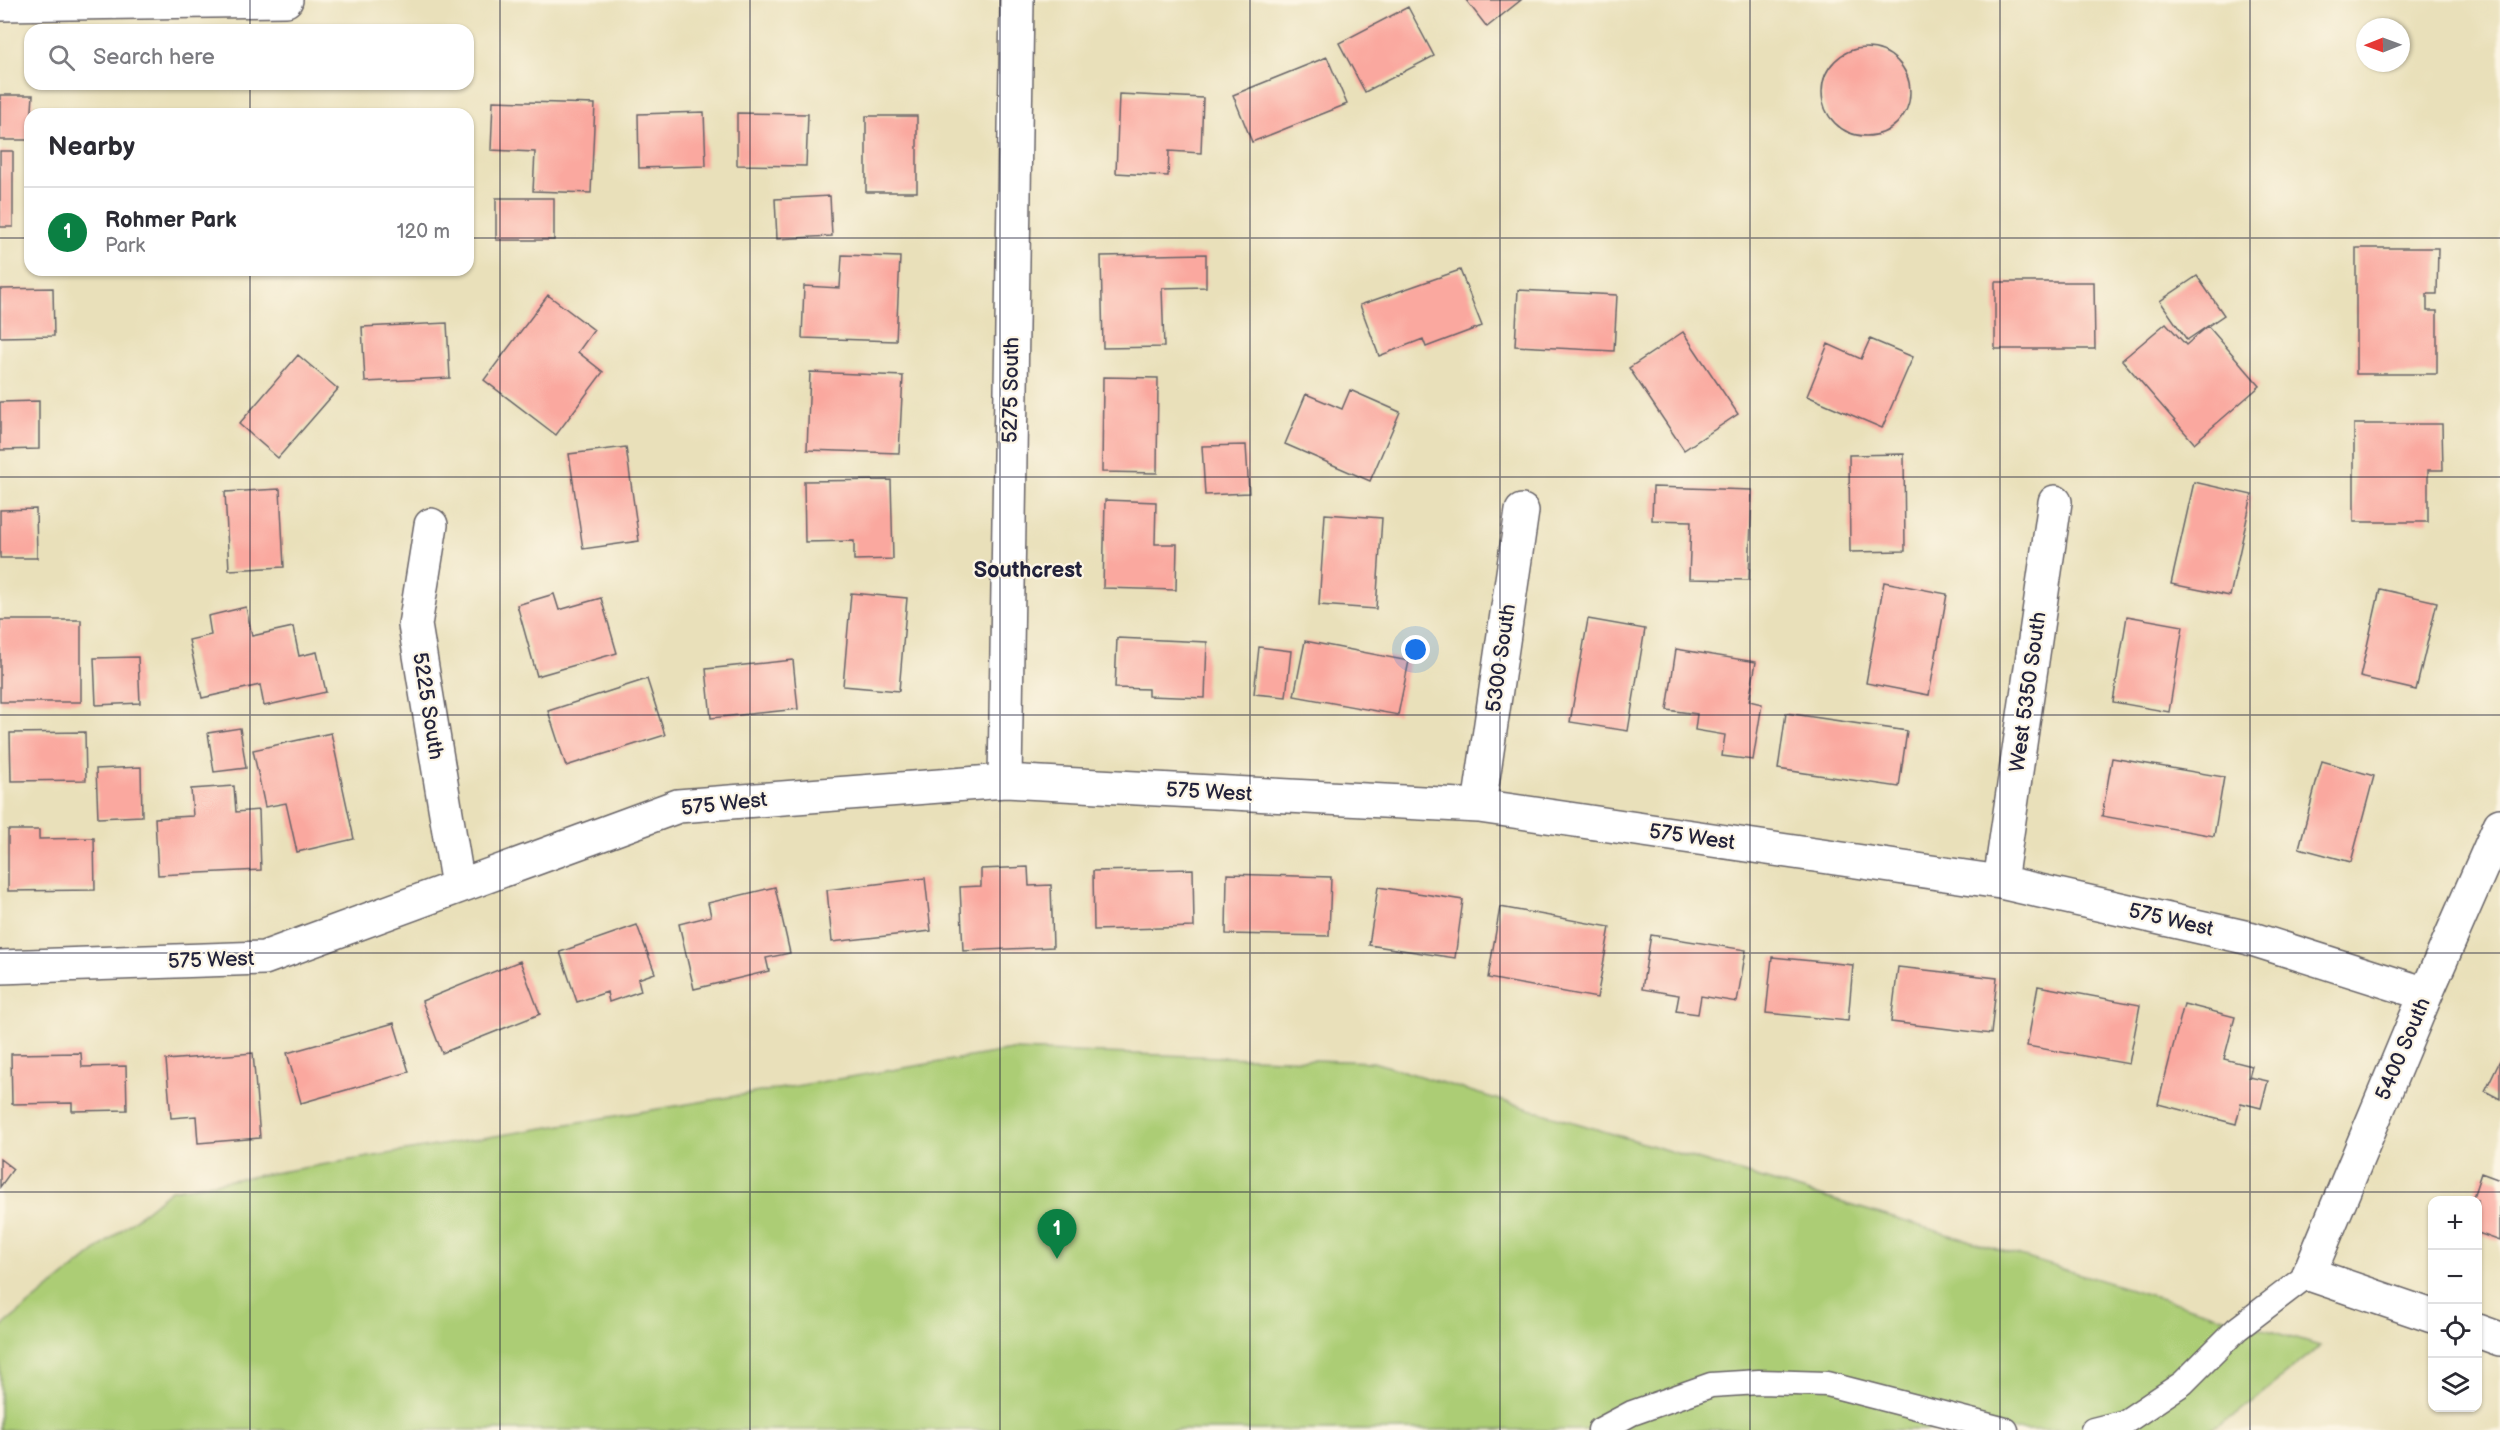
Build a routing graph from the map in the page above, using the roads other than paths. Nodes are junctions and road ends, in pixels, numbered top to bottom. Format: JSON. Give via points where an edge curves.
{"nodes":[{"id":1,"x":286,"y":0,"type":"edge"},
{"id":2,"x":1017,"y":0,"type":"edge"},
{"id":3,"x":147,"y":1,"type":"edge"},
{"id":4,"x":0,"y":4,"type":"edge"},
{"id":5,"x":2055,"y":502,"type":"dead end"},
{"id":6,"x":1522,"y":511,"type":"dead end"},
{"id":7,"x":431,"y":525,"type":"dead end"},
{"id":8,"x":1005,"y":781,"type":"junction"},
{"id":9,"x":1479,"y":806,"type":"junction"},
{"id":10,"x":2500,"y":825,"type":"edge"},
{"id":11,"x":2000,"y":882,"type":"junction"},
{"id":12,"x":458,"y":886,"type":"junction"},
{"id":13,"x":0,"y":967,"type":"edge"},
{"id":14,"x":2426,"y":994,"type":"junction"},
{"id":15,"x":2309,"y":1274,"type":"junction"},
{"id":16,"x":2428,"y":1314,"type":"edge"},
{"id":17,"x":2482,"y":1333,"type":"edge"},
{"id":18,"x":2500,"y":1339,"type":"edge"},
{"id":19,"x":1600,"y":1430,"type":"edge"},
{"id":20,"x":2006,"y":1430,"type":"edge"},
{"id":21,"x":2093,"y":1430,"type":"edge"}],
"edges":[{"from":1,"to":3,"type":"street"},
{"from":2,"to":8,"type":"street","name":"5275 South"},
{"from":3,"to":4,"type":"street"},
{"from":5,"to":11,"type":"street","name":"West 5350 South"},
{"from":6,"to":9,"type":"street","name":"5300 South"},
{"from":7,"to":12,"type":"street","name":"5225 South","via":[[415,625]]},
{"from":8,"to":9,"type":"street","name":"575 West"},
{"from":8,"to":12,"type":"street","name":"575 West","via":[[678,807]]},
{"from":9,"to":11,"type":"street","name":"575 West"},
{"from":10,"to":14,"type":"street","name":"5400 South"},
{"from":11,"to":14,"type":"street","name":"575 West","via":[[2249,938]]},
{"from":12,"to":13,"type":"street","name":"575 West","via":[[264,958]]},
{"from":14,"to":15,"type":"street","name":"5400 South"},
{"from":15,"to":16,"type":"street"},
{"from":15,"to":21,"type":"lane","via":[[2237,1329],[2183,1383],[2125,1422]]},
{"from":17,"to":18,"type":"street"},
{"from":19,"to":20,"type":"lane","via":[[1632,1413],[1711,1385],[1759,1382],[1827,1384]]}]}
